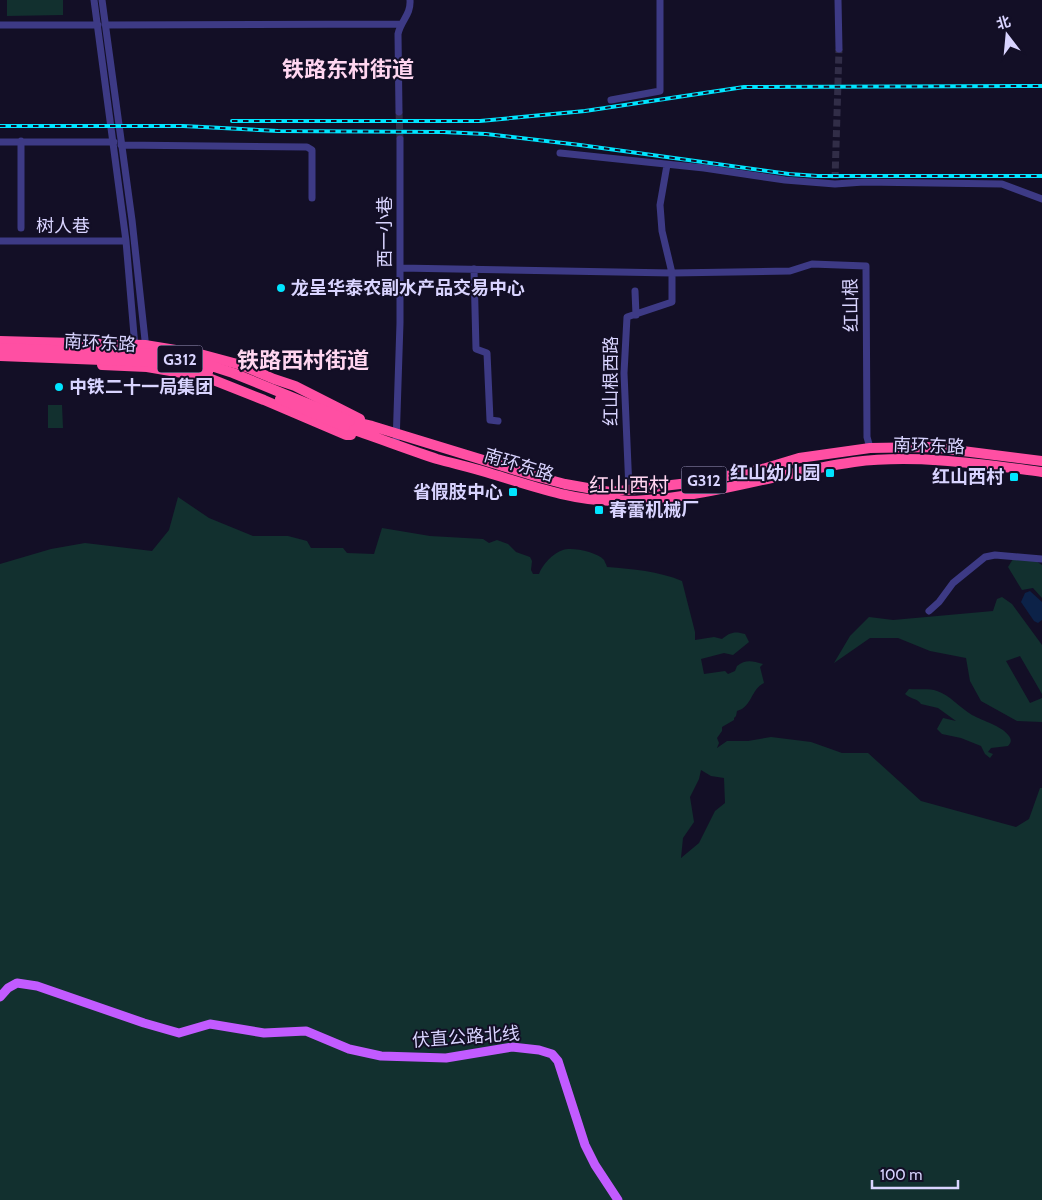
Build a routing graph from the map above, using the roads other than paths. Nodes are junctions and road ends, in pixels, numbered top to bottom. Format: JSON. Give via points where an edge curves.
{"nodes":[{"id":1,"x":94,"y":0,"type":"edge"},
{"id":2,"x":102,"y":0,"type":"edge"},
{"id":3,"x":410,"y":0,"type":"edge"},
{"id":4,"x":660,"y":0,"type":"edge"},
{"id":5,"x":838,"y":0,"type":"edge"},
{"id":6,"x":401,"y":24,"type":"junction"},
{"id":7,"x":0,"y":25,"type":"edge"},
{"id":8,"x":102,"y":25,"type":"junction"},
{"id":9,"x":839,"y":48,"type":"tunnel mouth"},
{"id":10,"x":611,"y":100,"type":"dead end"},
{"id":11,"x":399,"y":112,"type":"tunnel mouth"},
{"id":12,"x":400,"y":139,"type":"tunnel mouth"},
{"id":13,"x":21,"y":141,"type":"junction"},
{"id":14,"x":0,"y":142,"type":"edge"},
{"id":15,"x":118,"y":143,"type":"junction"},
{"id":16,"x":560,"y":153,"type":"dead end"},
{"id":17,"x":666,"y":165,"type":"junction"},
{"id":18,"x":312,"y":198,"type":"dead end"},
{"id":19,"x":1042,"y":199,"type":"edge"},
{"id":20,"x":21,"y":228,"type":"dead end"},
{"id":21,"x":0,"y":241,"type":"edge"},
{"id":22,"x":126,"y":241,"type":"junction"},
{"id":23,"x":400,"y":268,"type":"junction"},
{"id":24,"x":474,"y":269,"type":"junction"},
{"id":25,"x":672,"y":273,"type":"junction"},
{"id":26,"x":635,"y":291,"type":"dead end"},
{"id":27,"x":636,"y":315,"type":"junction"},
{"id":28,"x":0,"y":341,"type":"edge"},
{"id":29,"x":134,"y":344,"type":"junction"},
{"id":30,"x":145,"y":345,"type":"junction"},
{"id":31,"x":0,"y":348,"type":"edge"},
{"id":32,"x":0,"y":356,"type":"edge"},
{"id":33,"x":0,"y":361,"type":"edge"},
{"id":34,"x":135,"y":367,"type":"junction"},
{"id":35,"x":146,"y":367,"type":"junction"},
{"id":36,"x":498,"y":421,"type":"dead end"},
{"id":37,"x":347,"y":424,"type":"junction"},
{"id":38,"x":369,"y":430,"type":"junction"},
{"id":39,"x":396,"y":439,"type":"junction"},
{"id":40,"x":870,"y":448,"type":"junction"},
{"id":41,"x":871,"y":460,"type":"junction"},
{"id":42,"x":1042,"y":461,"type":"edge"},
{"id":43,"x":1042,"y":472,"type":"edge"},
{"id":44,"x":629,"y":490,"type":"junction"},
{"id":45,"x":1042,"y":559,"type":"edge"},
{"id":46,"x":929,"y":611,"type":"dead end"},
{"id":47,"x":0,"y":997,"type":"edge"},
{"id":48,"x":618,"y":1200,"type":"edge"}],
"edges":[{"from":1,"to":8,"type":"street"},
{"from":2,"to":8,"type":"street"},
{"from":3,"to":6,"type":"street","via":[[409,13]]},
{"from":4,"to":10,"type":"street","via":[[660,91]]},
{"from":5,"to":9,"type":"street"},
{"from":6,"to":8,"type":"street"},
{"from":6,"to":11,"type":"street","via":[[398,34]]},
{"from":7,"to":8,"type":"street"},
{"from":8,"to":15,"type":"street"},
{"from":12,"to":23,"type":"street","name":"西一小巷"},
{"from":13,"to":14,"type":"street"},
{"from":13,"to":15,"type":"street"},
{"from":13,"to":20,"type":"street"},
{"from":15,"to":18,"type":"street","via":[[307,147],[312,150]]},
{"from":15,"to":22,"type":"street"},
{"from":15,"to":30,"type":"street","via":[[132,220]]},
{"from":16,"to":17,"type":"street"},
{"from":17,"to":19,"type":"street","via":[[784,180],[1002,184]]},
{"from":17,"to":25,"type":"street","via":[[660,205],[662,231]]},
{"from":21,"to":22,"type":"street","name":"树人巷"},
{"from":22,"to":29,"type":"street"},
{"from":23,"to":24,"type":"street"},
{"from":23,"to":39,"type":"street","name":"西一小巷"},
{"from":24,"to":25,"type":"street"},
{"from":24,"to":36,"type":"street","via":[[476,349],[487,353],[490,420]]},
{"from":25,"to":27,"type":"street","name":"红山根西路","via":[[672,302]]},
{"from":25,"to":40,"type":"street","name":"红山根","via":[[790,271],[812,264],[866,266],[867,437]]},
{"from":26,"to":27,"type":"street"},
{"from":27,"to":44,"type":"street","name":"红山根西路","via":[[626,317],[624,374]]},
{"from":28,"to":29,"type":"highway"},
{"from":29,"to":30,"type":"highway"},
{"from":29,"to":34,"type":"street"},
{"from":30,"to":35,"type":"street"},
{"from":30,"to":38,"type":"highway","via":[[224,360],[252,369],[296,386]]},
{"from":31,"to":37,"type":"highway","name":"南环东路","number":"G312","bridge":true,"via":[[152,354],[202,363]]},
{"from":32,"to":37,"type":"highway","name":"南环东路","number":"G312","bridge":true,"via":[[153,362],[201,370],[230,378]]},
{"from":33,"to":34,"type":"highway"},
{"from":34,"to":35,"type":"highway"},
{"from":35,"to":38,"type":"highway","via":[[206,377],[346,435]]},
{"from":37,"to":38,"type":"highway","name":"南环东路","number":"G312"},
{"from":38,"to":39,"type":"highway","name":"南环东路","number":"G312"},
{"from":39,"to":41,"type":"highway","name":"南环东路","number":"G312","via":[[438,459],[539,489],[612,501],[685,495]]},
{"from":39,"to":44,"type":"highway","name":"南环东路","number":"G312","via":[[565,484],[610,492]]},
{"from":40,"to":41,"type":"highway"},
{"from":40,"to":42,"type":"highway","name":"南环东路","number":"G312","via":[[931,447]]},
{"from":40,"to":44,"type":"highway","name":"南环东路","number":"G312","via":[[799,458],[759,470],[689,483]]},
{"from":41,"to":43,"type":"highway","name":"南环东路","number":"G312","via":[[932,460]]},
{"from":45,"to":46,"type":"street","via":[[985,557],[954,583]]},
{"from":47,"to":48,"type":"main road","name":"伏直公路北线","via":[[17,983],[37,986],[179,1033],[210,1024],[264,1033],[306,1031],[349,1049],[381,1056],[446,1058],[512,1047],[552,1054],[558,1061],[585,1145]]}]}
